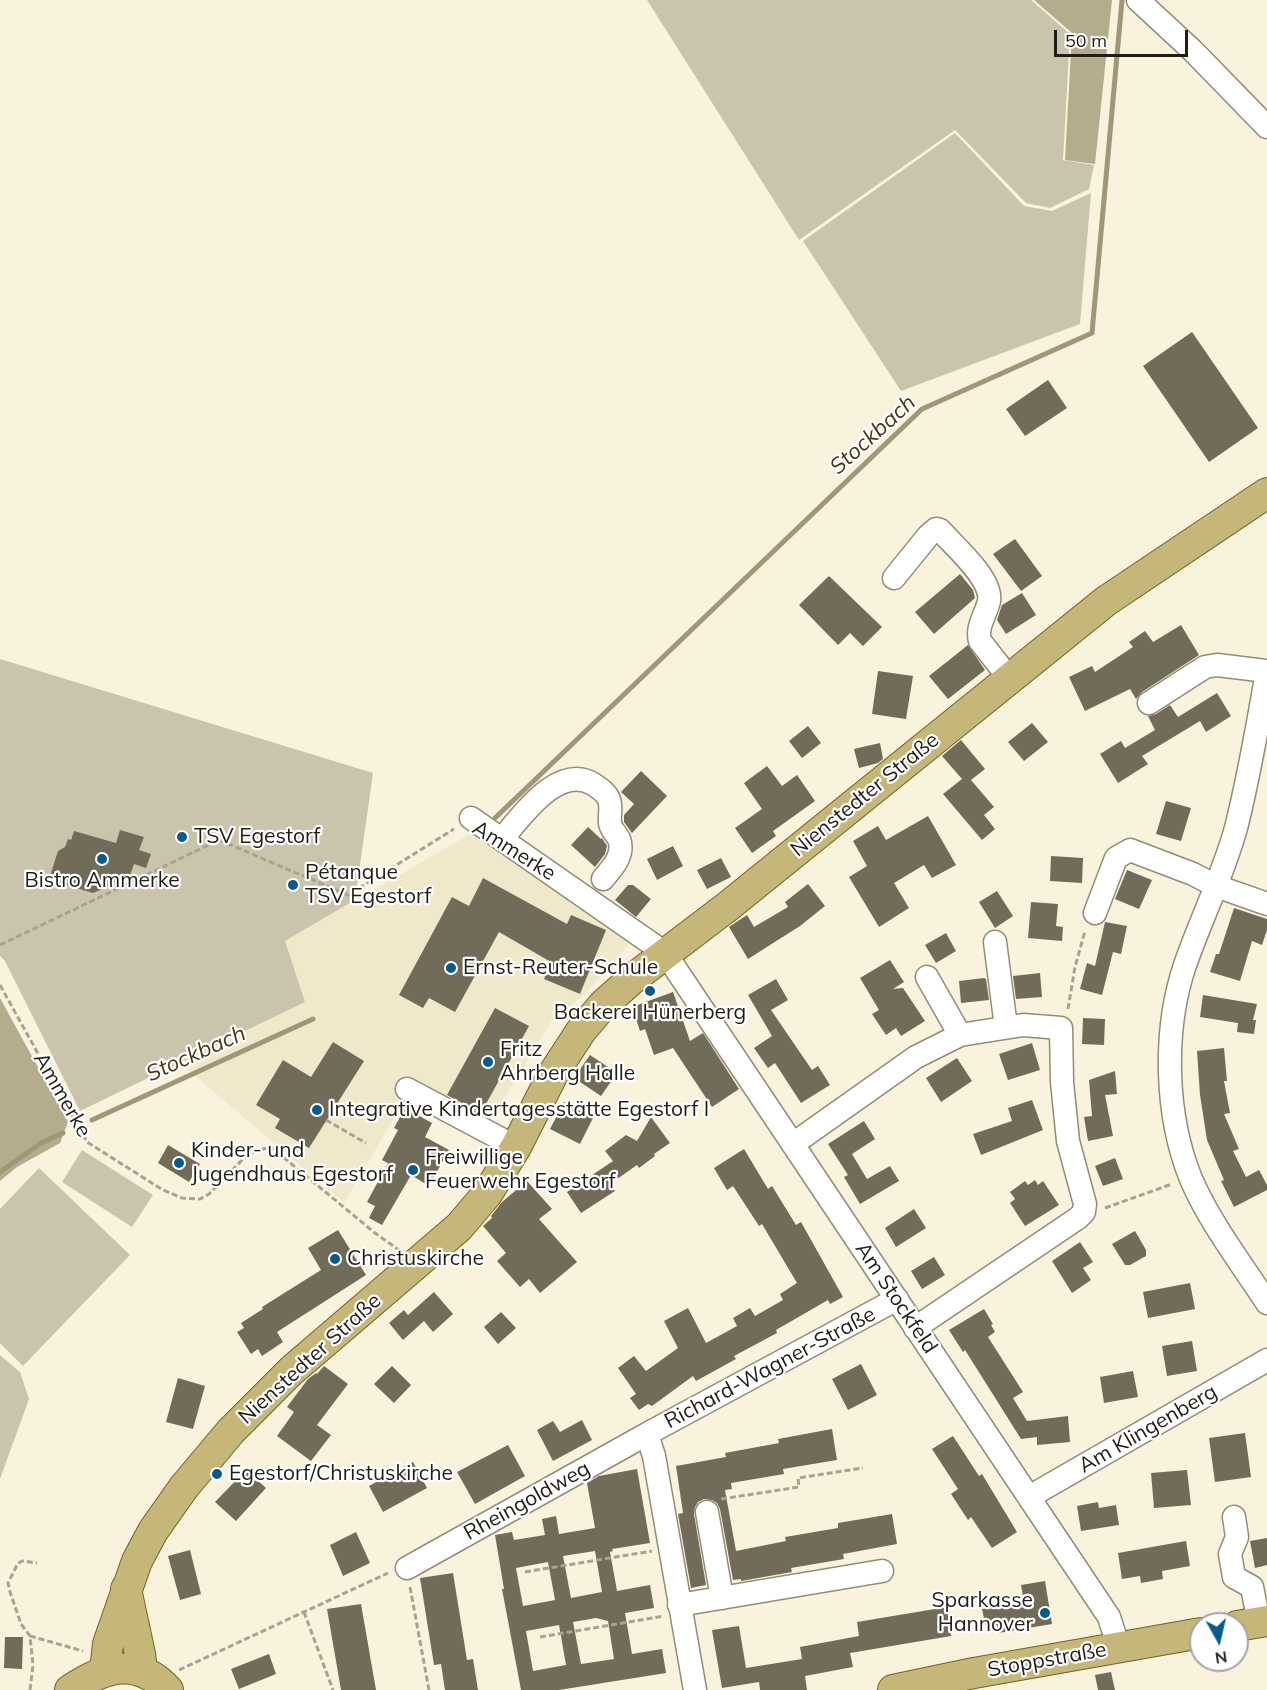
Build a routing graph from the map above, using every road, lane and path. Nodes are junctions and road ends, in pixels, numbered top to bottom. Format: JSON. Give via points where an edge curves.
{"nodes":[{"id":1,"x":1138,"y":0,"type":"edge"},
{"id":2,"x":1267,"y":127,"type":"edge"},
{"id":3,"x":1267,"y":493,"type":"edge"},
{"id":4,"x":894,"y":578,"type":"dead end"},
{"id":5,"x":1267,"y":672,"type":"edge"},
{"id":6,"x":1009,"y":678,"type":"junction"},
{"id":7,"x":1149,"y":703,"type":"dead end"},
{"id":8,"x":471,"y":818,"type":"joint"},
{"id":9,"x":502,"y":839,"type":"junction"},
{"id":10,"x":603,"y":879,"type":"dead end"},
{"id":11,"x":1216,"y":886,"type":"junction"},
{"id":12,"x":1267,"y":903,"type":"edge"},
{"id":13,"x":1095,"y":913,"type":"joint"},
{"id":14,"x":995,"y":942,"type":"dead end"},
{"id":15,"x":0,"y":945,"type":"edge"},
{"id":16,"x":665,"y":953,"type":"junction"},
{"id":17,"x":927,"y":977,"type":"dead end"},
{"id":18,"x":0,"y":985,"type":"edge"},
{"id":19,"x":1006,"y":1027,"type":"junction"},
{"id":20,"x":1061,"y":1028,"type":"junction"},
{"id":21,"x":960,"y":1035,"type":"junction"},
{"id":22,"x":407,"y":1089,"type":"dead end"},
{"id":23,"x":326,"y":1120,"type":"dead end"},
{"id":24,"x":366,"y":1143,"type":"dead end"},
{"id":25,"x":793,"y":1144,"type":"junction"},
{"id":26,"x":516,"y":1147,"type":"junction"},
{"id":27,"x":1191,"y":1178,"type":"junction"},
{"id":28,"x":1084,"y":1212,"type":"junction"},
{"id":29,"x":418,"y":1262,"type":"junction"},
{"id":30,"x":897,"y":1299,"type":"junction"},
{"id":31,"x":1267,"y":1303,"type":"edge"},
{"id":32,"x":915,"y":1328,"type":"junction"},
{"id":33,"x":1267,"y":1360,"type":"edge"},
{"id":34,"x":647,"y":1434,"type":"junction"},
{"id":35,"x":863,"y":1468,"type":"dead end"},
{"id":36,"x":1029,"y":1497,"type":"junction"},
{"id":37,"x":712,"y":1506,"type":"joint"},
{"id":38,"x":1234,"y":1517,"type":"dead end"},
{"id":39,"x":669,"y":1548,"type":"junction"},
{"id":40,"x":38,"y":1563,"type":"dead end"},
{"id":41,"x":407,"y":1568,"type":"junction"},
{"id":42,"x":882,"y":1571,"type":"dead end"},
{"id":43,"x":525,"y":1572,"type":"dead end"},
{"id":44,"x":126,"y":1589,"type":"junction"},
{"id":45,"x":722,"y":1598,"type":"junction"},
{"id":46,"x":680,"y":1609,"type":"junction"},
{"id":47,"x":304,"y":1612,"type":"junction"},
{"id":48,"x":1254,"y":1623,"type":"edge"},
{"id":49,"x":1189,"y":1635,"type":"edge"},
{"id":50,"x":30,"y":1636,"type":"junction"},
{"id":51,"x":540,"y":1637,"type":"dead end"},
{"id":52,"x":1119,"y":1648,"type":"junction"},
{"id":53,"x":94,"y":1661,"type":"junction"},
{"id":54,"x":156,"y":1680,"type":"edge"},
{"id":55,"x":687,"y":1689,"type":"edge"},
{"id":56,"x":30,"y":1690,"type":"edge"},
{"id":57,"x":70,"y":1690,"type":"edge"},
{"id":58,"x":333,"y":1690,"type":"edge"},
{"id":59,"x":429,"y":1690,"type":"edge"},
{"id":60,"x":892,"y":1690,"type":"edge"}],
"edges":[{"from":1,"to":2,"type":"street"},
{"from":3,"to":6,"type":"main road","name":"Nienstedter Straße","via":[[1106,601]]},
{"from":4,"to":6,"type":"street","via":[[932,531],[940,530],[987,586],[989,598],[978,634]]},
{"from":5,"to":7,"type":"street","via":[[1205,667]]},
{"from":5,"to":11,"type":"street","via":[[1235,829]]},
{"from":6,"to":16,"type":"main road","name":"Nienstedter Straße"},
{"from":8,"to":9,"type":"street","name":"Ammerke"},
{"from":8,"to":15,"type":"path","name":"Ammerke","via":[[348,895],[219,840]]},
{"from":9,"to":10,"type":"street","via":[[549,789],[568,779],[588,781],[609,799],[611,827],[620,840],[619,859]]},
{"from":9,"to":16,"type":"street","name":"Ammerke"},
{"from":11,"to":12,"type":"street"},
{"from":11,"to":13,"type":"street","via":[[1130,850],[1116,858]]},
{"from":11,"to":27,"type":"street","via":[[1184,967],[1173,1011],[1172,1097]]},
{"from":13,"to":20,"type":"path","via":[[1088,921]]},
{"from":14,"to":19,"type":"street"},
{"from":16,"to":25,"type":"street","name":"Am Stockfeld"},
{"from":16,"to":26,"type":"main road","name":"Nienstedter Straße","via":[[603,1005],[581,1030]]},
{"from":17,"to":21,"type":"street"},
{"from":18,"to":29,"type":"path","name":"Ammerke","via":[[87,1143],[163,1190],[182,1198],[200,1199],[244,1158],[271,1147],[375,1233]]},
{"from":19,"to":20,"type":"street"},
{"from":19,"to":21,"type":"street"},
{"from":20,"to":28,"type":"street","via":[[1068,1141]]},
{"from":21,"to":25,"type":"street","via":[[916,1057]]},
{"from":22,"to":26,"type":"street"},
{"from":23,"to":24,"type":"path"},
{"from":25,"to":30,"type":"street","name":"Am Stockfeld"},
{"from":26,"to":29,"type":"main road","name":"Nienstedter Straße","via":[[487,1194],[459,1227]]},
{"from":27,"to":28,"type":"path"},
{"from":27,"to":31,"type":"street","via":[[1207,1211]]},
{"from":28,"to":32,"type":"street"},
{"from":29,"to":44,"type":"main road","name":"Nienstedter Straße","via":[[291,1371],[231,1431],[153,1531]]},
{"from":30,"to":32,"type":"street","name":"Am Stockfeld"},
{"from":30,"to":34,"type":"street","name":"Richard-Wagner-Straße"},
{"from":32,"to":36,"type":"street","name":"Am Stockfeld"},
{"from":33,"to":36,"type":"street","name":"Am Klingenberg"},
{"from":34,"to":39,"type":"street","name":"Richard-Wagner-Straße"},
{"from":34,"to":41,"type":"street","name":"Rheingoldweg"},
{"from":35,"to":37,"type":"path","via":[[798,1478],[799,1487]]},
{"from":36,"to":52,"type":"street","name":"Am Stockfeld","via":[[1109,1617]]},
{"from":37,"to":45,"type":"street"},
{"from":38,"to":48,"type":"street","via":[[1237,1537],[1230,1554],[1234,1577],[1252,1587]]},
{"from":39,"to":43,"type":"path"},
{"from":39,"to":46,"type":"street","name":"Richard-Wagner-Straße"},
{"from":40,"to":50,"type":"path","via":[[18,1563],[9,1583],[21,1624]]},
{"from":41,"to":47,"type":"path"},
{"from":41,"to":59,"type":"path","via":[[404,1577],[411,1590]]},
{"from":42,"to":45,"type":"street"},
{"from":44,"to":53,"type":"main road","name":"Nienstedter Straße","via":[[105,1653]]},
{"from":44,"to":54,"type":"main road","via":[[140,1654]]},
{"from":45,"to":46,"type":"street"},
{"from":46,"to":51,"type":"path"},
{"from":46,"to":55,"type":"street","name":"Richard-Wagner-Straße"},
{"from":47,"to":54,"type":"path"},
{"from":47,"to":58,"type":"path"},
{"from":49,"to":52,"type":"main road","name":"Stoppstraße"},
{"from":50,"to":53,"type":"path"},
{"from":50,"to":56,"type":"path"},
{"from":52,"to":60,"type":"main road","name":"Stoppstraße"},
{"from":53,"to":54,"type":"main road","via":[[130,1668]]},
{"from":53,"to":57,"type":"main road"}]}
